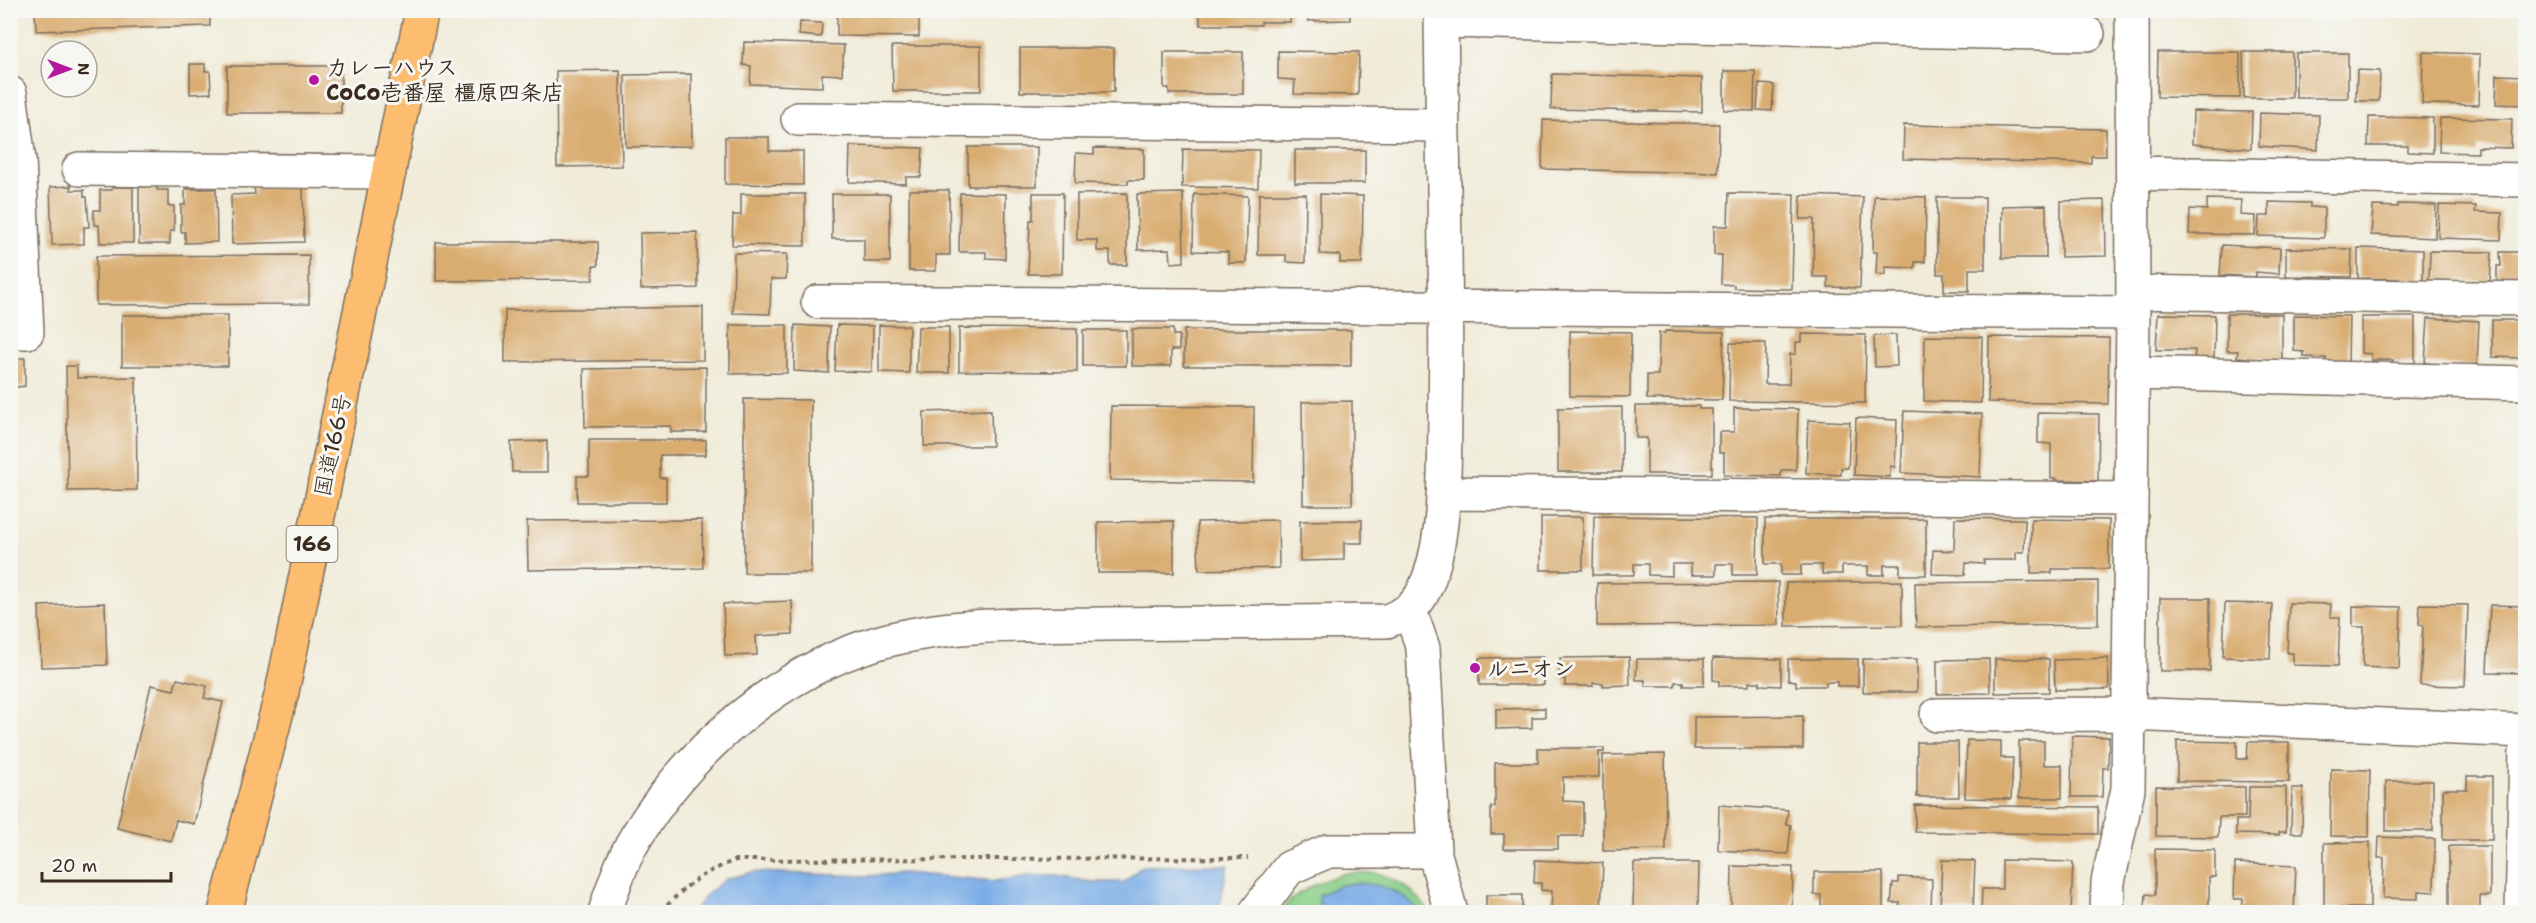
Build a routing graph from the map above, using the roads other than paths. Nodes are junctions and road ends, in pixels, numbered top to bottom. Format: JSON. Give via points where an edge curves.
{"nodes":[{"id":1,"x":422,"y":10,"type":"edge"},
{"id":2,"x":2132,"y":10,"type":"edge"},
{"id":3,"x":1441,"y":16,"type":"edge"},
{"id":4,"x":2088,"y":34,"type":"dead end"},
{"id":5,"x":10,"y":93,"type":"edge"},
{"id":6,"x":798,"y":119,"type":"dead end"},
{"id":7,"x":1442,"y":125,"type":"junction"},
{"id":8,"x":15,"y":160,"type":"edge"},
{"id":9,"x":79,"y":168,"type":"dead end"},
{"id":10,"x":388,"y":172,"type":"junction"},
{"id":11,"x":2133,"y":173,"type":"junction"},
{"id":12,"x":2526,"y":180,"type":"edge"},
{"id":13,"x":2526,"y":299,"type":"edge"},
{"id":14,"x":818,"y":302,"type":"dead end"},
{"id":15,"x":2133,"y":302,"type":"junction"},
{"id":16,"x":1447,"y":308,"type":"junction"},
{"id":17,"x":10,"y":332,"type":"edge"},
{"id":18,"x":2133,"y":373,"type":"junction"},
{"id":19,"x":2526,"y":383,"type":"edge"},
{"id":20,"x":1444,"y":493,"type":"junction"},
{"id":21,"x":2131,"y":499,"type":"junction"},
{"id":22,"x":1410,"y":611,"type":"junction"},
{"id":23,"x":2129,"y":714,"type":"junction"},
{"id":24,"x":1937,"y":715,"type":"dead end"},
{"id":25,"x":2526,"y":731,"type":"edge"},
{"id":26,"x":2526,"y":750,"type":"edge"},
{"id":27,"x":1434,"y":851,"type":"junction"},
{"id":28,"x":225,"y":912,"type":"edge"},
{"id":29,"x":605,"y":912,"type":"edge"},
{"id":30,"x":1256,"y":912,"type":"edge"},
{"id":31,"x":1451,"y":912,"type":"edge"},
{"id":32,"x":2107,"y":912,"type":"edge"},
{"id":33,"x":2522,"y":912,"type":"edge"}],
"edges":[{"from":1,"to":10,"type":"highway","name":"国道166号","number":"166"},
{"from":2,"to":11,"type":"street"},
{"from":3,"to":4,"type":"street"},
{"from":3,"to":7,"type":"street"},
{"from":5,"to":8,"type":"street"},
{"from":6,"to":7,"type":"street"},
{"from":7,"to":16,"type":"street"},
{"from":8,"to":17,"type":"street","via":[[27,333]]},
{"from":9,"to":10,"type":"street"},
{"from":10,"to":28,"type":"highway","name":"国道166号","number":"166","via":[[282,692]]},
{"from":11,"to":12,"type":"street"},
{"from":11,"to":15,"type":"street"},
{"from":13,"to":15,"type":"street"},
{"from":14,"to":16,"type":"street"},
{"from":15,"to":16,"type":"street"},
{"from":15,"to":18,"type":"street"},
{"from":16,"to":20,"type":"street"},
{"from":18,"to":19,"type":"street"},
{"from":18,"to":21,"type":"street"},
{"from":20,"to":21,"type":"street"},
{"from":20,"to":22,"type":"street","via":[[1436,553],[1422,594]]},
{"from":21,"to":23,"type":"street"},
{"from":22,"to":27,"type":"street","via":[[1423,648]]},
{"from":22,"to":29,"type":"street","via":[[1387,621],[970,626],[877,643],[813,668],[733,723],[663,796],[635,838]]},
{"from":23,"to":24,"type":"street"},
{"from":23,"to":25,"type":"street"},
{"from":23,"to":32,"type":"street","via":[[2128,789],[2108,882]]},
{"from":26,"to":33,"type":"street"},
{"from":27,"to":30,"type":"street","via":[[1328,851],[1289,868]]},
{"from":27,"to":31,"type":"street"}]}
